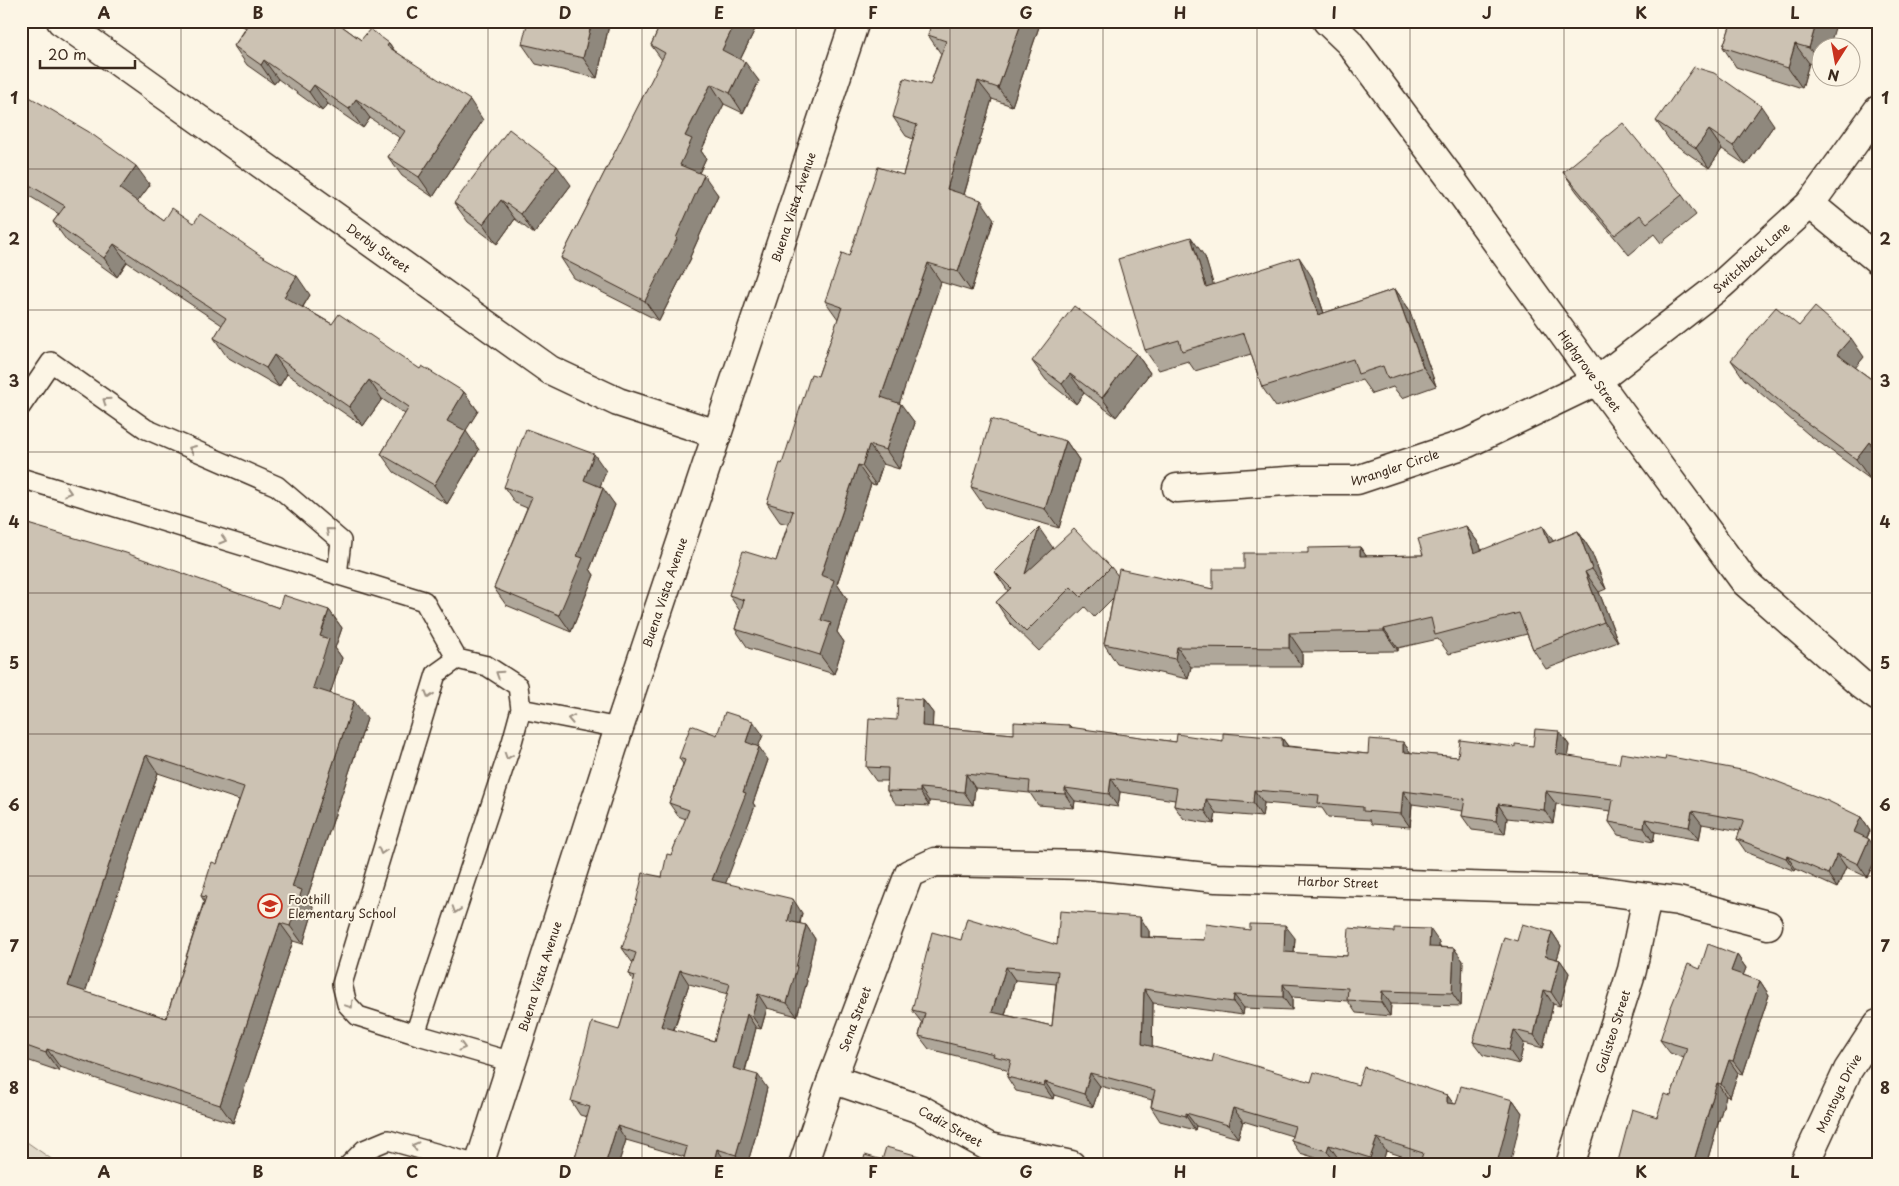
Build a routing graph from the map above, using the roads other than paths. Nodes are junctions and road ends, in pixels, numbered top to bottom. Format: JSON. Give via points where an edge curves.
{"nodes":[{"id":1,"x":61,"y":21,"type":"edge"},
{"id":2,"x":855,"y":21,"type":"edge"},
{"id":3,"x":1327,"y":21,"type":"edge"},
{"id":4,"x":1878,"y":110,"type":"edge"},
{"id":5,"x":1810,"y":204,"type":"junction"},
{"id":6,"x":1878,"y":260,"type":"edge"},
{"id":7,"x":1597,"y":381,"type":"junction"},
{"id":8,"x":21,"y":406,"type":"edge"},
{"id":9,"x":717,"y":434,"type":"junction"},
{"id":10,"x":21,"y":478,"type":"edge"},
{"id":11,"x":1177,"y":488,"type":"dead end"},
{"id":12,"x":337,"y":575,"type":"junction"},
{"id":13,"x":457,"y":659,"type":"junction"},
{"id":14,"x":1878,"y":697,"type":"edge"},
{"id":15,"x":521,"y":709,"type":"junction"},
{"id":16,"x":619,"y":728,"type":"junction"},
{"id":17,"x":909,"y":874,"type":"joint"},
{"id":18,"x":1647,"y":897,"type":"junction"},
{"id":19,"x":1768,"y":925,"type":"dead end"},
{"id":20,"x":1877,"y":1026,"type":"edge"},
{"id":21,"x":414,"y":1034,"type":"junction"},
{"id":22,"x":512,"y":1062,"type":"junction"},
{"id":23,"x":832,"y":1079,"type":"junction"},
{"id":24,"x":349,"y":1165,"type":"edge"},
{"id":25,"x":479,"y":1165,"type":"edge"},
{"id":26,"x":804,"y":1165,"type":"edge"},
{"id":27,"x":1070,"y":1165,"type":"edge"},
{"id":28,"x":1570,"y":1165,"type":"edge"},
{"id":29,"x":1804,"y":1165,"type":"edge"}],
"edges":[{"from":1,"to":9,"type":"street","name":"Derby Street","via":[[550,370],[618,402]]},
{"from":2,"to":9,"type":"street","name":"Buena Vista Avenue"},
{"from":3,"to":7,"type":"street","name":"Highgrove Street","via":[[1349,42]]},
{"from":4,"to":5,"type":"street","name":"Switchback Lane"},
{"from":5,"to":6,"type":"street"},
{"from":5,"to":7,"type":"street","name":"Switchback Lane","via":[[1721,285]]},
{"from":7,"to":11,"type":"street","name":"Wrangler Circle","via":[[1468,443],[1357,480]]},
{"from":7,"to":14,"type":"street","name":"Highgrove Street","via":[[1745,582]]},
{"from":12,"to":8,"type":"lane","one_way":true,"via":[[341,542],[278,486],[146,429],[51,362]]},
{"from":9,"to":16,"type":"street","name":"Buena Vista Avenue"},
{"from":10,"to":12,"type":"lane","one_way":true},
{"from":12,"to":13,"type":"lane","via":[[424,601]]},
{"from":15,"to":13,"type":"lane","one_way":true,"via":[[518,686],[488,666]]},
{"from":13,"to":21,"type":"lane","one_way":true,"via":[[436,674],[342,984],[347,1004],[358,1016]]},
{"from":16,"to":15,"type":"lane","one_way":true},
{"from":15,"to":21,"type":"lane","one_way":true},
{"from":16,"to":22,"type":"street","name":"Buena Vista Avenue"},
{"from":17,"to":18,"type":"street","name":"Harbor Street","via":[[936,862],[1089,865],[1216,878],[1597,890]]},
{"from":17,"to":23,"type":"street","name":"Sena Street"},
{"from":18,"to":19,"type":"street","name":"Harbor Street","via":[[1678,901]]},
{"from":18,"to":28,"type":"street","name":"Galisteo Street","via":[[1632,970]]},
{"from":20,"to":29,"type":"street","name":"Montoya Drive","via":[[1848,1070]]},
{"from":21,"to":22,"type":"lane","one_way":true},
{"from":22,"to":25,"type":"street","name":"Buena Vista Avenue"},
{"from":23,"to":26,"type":"street","name":"Sena Street"},
{"from":23,"to":27,"type":"street","name":"Cadiz Street","via":[[920,1109],[989,1148]]},
{"from":25,"to":24,"type":"lane","one_way":true,"via":[[388,1140],[364,1150]]}]}
